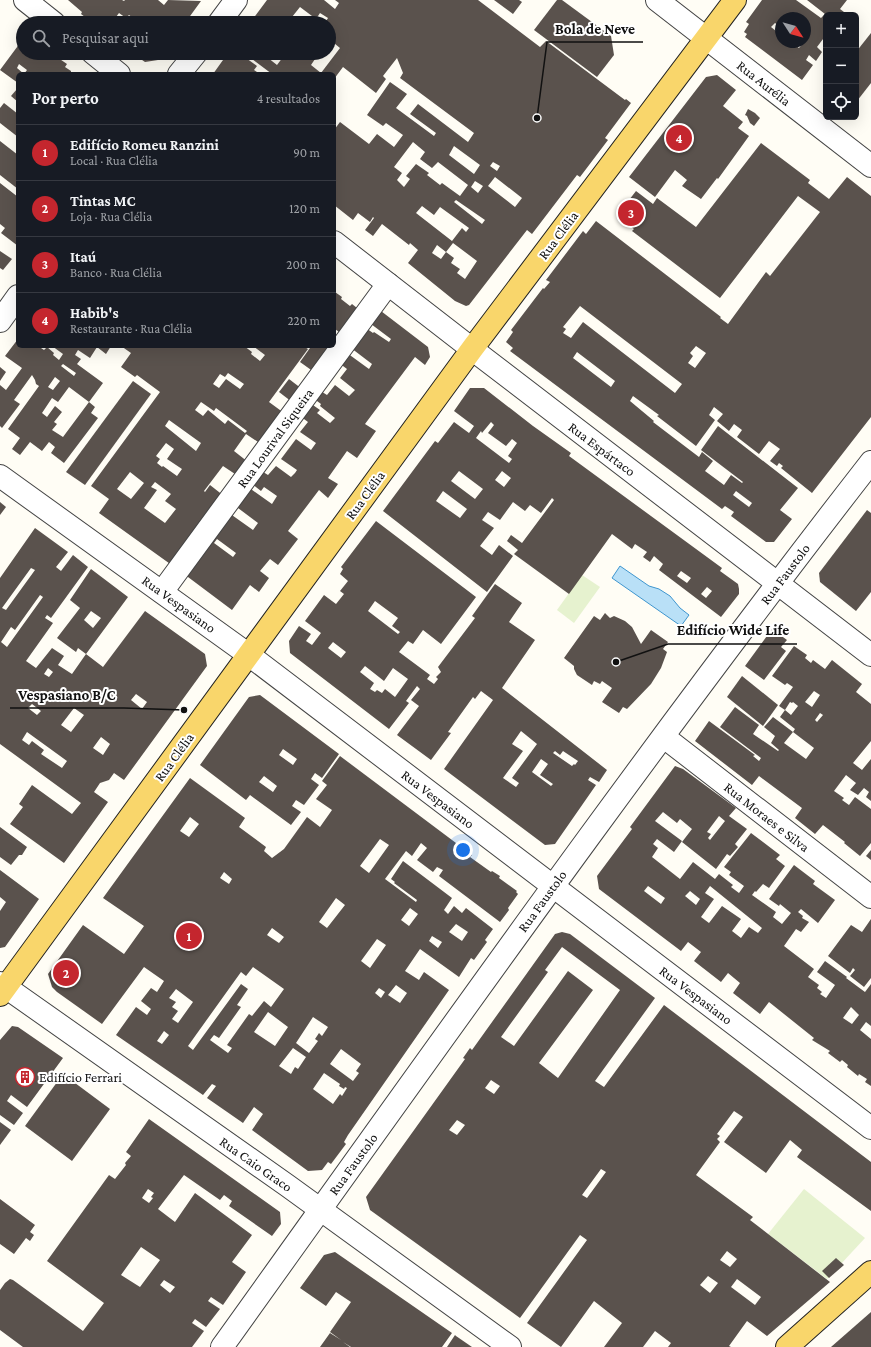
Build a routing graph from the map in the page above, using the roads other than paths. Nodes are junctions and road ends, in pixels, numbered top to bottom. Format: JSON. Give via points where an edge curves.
{"nodes":[{"id":1,"x":25,"y":0,"type":"edge"},
{"id":2,"x":236,"y":0,"type":"edge"},
{"id":3,"x":657,"y":0,"type":"edge"},
{"id":4,"x":735,"y":0,"type":"edge"},
{"id":5,"x":45,"y":16,"type":"edge"},
{"id":6,"x":224,"y":16,"type":"edge"},
{"id":7,"x":706,"y":38,"type":"junction"},
{"id":8,"x":101,"y":60,"type":"edge"},
{"id":9,"x":190,"y":60,"type":"edge"},
{"id":10,"x":116,"y":72,"type":"edge"},
{"id":11,"x":181,"y":72,"type":"edge"},
{"id":12,"x":871,"y":166,"type":"edge"},
{"id":13,"x":336,"y":244,"type":"edge"},
{"id":14,"x":388,"y":284,"type":"junction"},
{"id":15,"x":16,"y":299,"type":"edge"},
{"id":16,"x":0,"y":320,"type":"edge"},
{"id":17,"x":472,"y":349,"type":"junction"},
{"id":18,"x":871,"y":462,"type":"edge"},
{"id":19,"x":0,"y":476,"type":"edge"},
{"id":20,"x":778,"y":583,"type":"junction"},
{"id":21,"x":162,"y":592,"type":"junction"},
{"id":22,"x":249,"y":655,"type":"junction"},
{"id":23,"x":871,"y":655,"type":"edge"},
{"id":24,"x":664,"y":737,"type":"junction"},
{"id":25,"x":553,"y":886,"type":"junction"},
{"id":26,"x":871,"y":897,"type":"edge"},
{"id":27,"x":2,"y":988,"type":"edge"},
{"id":28,"x":871,"y":1128,"type":"edge"},
{"id":29,"x":320,"y":1209,"type":"junction"},
{"id":30,"x":871,"y":1272,"type":"edge"},
{"id":31,"x":222,"y":1347,"type":"edge"},
{"id":32,"x":510,"y":1347,"type":"edge"},
{"id":33,"x":787,"y":1347,"type":"edge"}],
"edges":[{"from":1,"to":5,"type":"street"},
{"from":2,"to":6,"type":"street"},
{"from":3,"to":7,"type":"street","name":"Rua Aurélia"},
{"from":4,"to":7,"type":"main road","name":"Rua Clélia"},
{"from":7,"to":12,"type":"street","name":"Rua Aurélia"},
{"from":7,"to":17,"type":"main road","name":"Rua Clélia"},
{"from":8,"to":10,"type":"street"},
{"from":9,"to":11,"type":"street"},
{"from":13,"to":14,"type":"street","name":"Rua Espártaco"},
{"from":14,"to":17,"type":"street","name":"Rua Espártaco"},
{"from":14,"to":21,"type":"street","name":"Rua Lourival Siqueira"},
{"from":15,"to":16,"type":"street"},
{"from":17,"to":20,"type":"street","name":"Rua Espártaco"},
{"from":17,"to":22,"type":"main road","name":"Rua Clélia"},
{"from":18,"to":20,"type":"street","name":"Rua Faustolo"},
{"from":19,"to":21,"type":"street","name":"Rua Vespasiano"},
{"from":20,"to":23,"type":"street","name":"Rua Espártaco"},
{"from":20,"to":24,"type":"street","name":"Rua Faustolo"},
{"from":21,"to":22,"type":"street","name":"Rua Vespasiano"},
{"from":22,"to":25,"type":"street","name":"Rua Vespasiano"},
{"from":22,"to":27,"type":"main road","name":"Rua Clélia"},
{"from":24,"to":25,"type":"street","name":"Rua Faustolo"},
{"from":24,"to":26,"type":"street","name":"Rua Moraes e Silva"},
{"from":25,"to":28,"type":"street","name":"Rua Vespasiano"},
{"from":25,"to":29,"type":"street","name":"Rua Faustolo"},
{"from":27,"to":29,"type":"street","name":"Rua Caio Graco"},
{"from":29,"to":31,"type":"street","name":"Rua Faustolo"},
{"from":29,"to":32,"type":"street","name":"Rua Caio Graco"},
{"from":30,"to":33,"type":"main road"}]}
